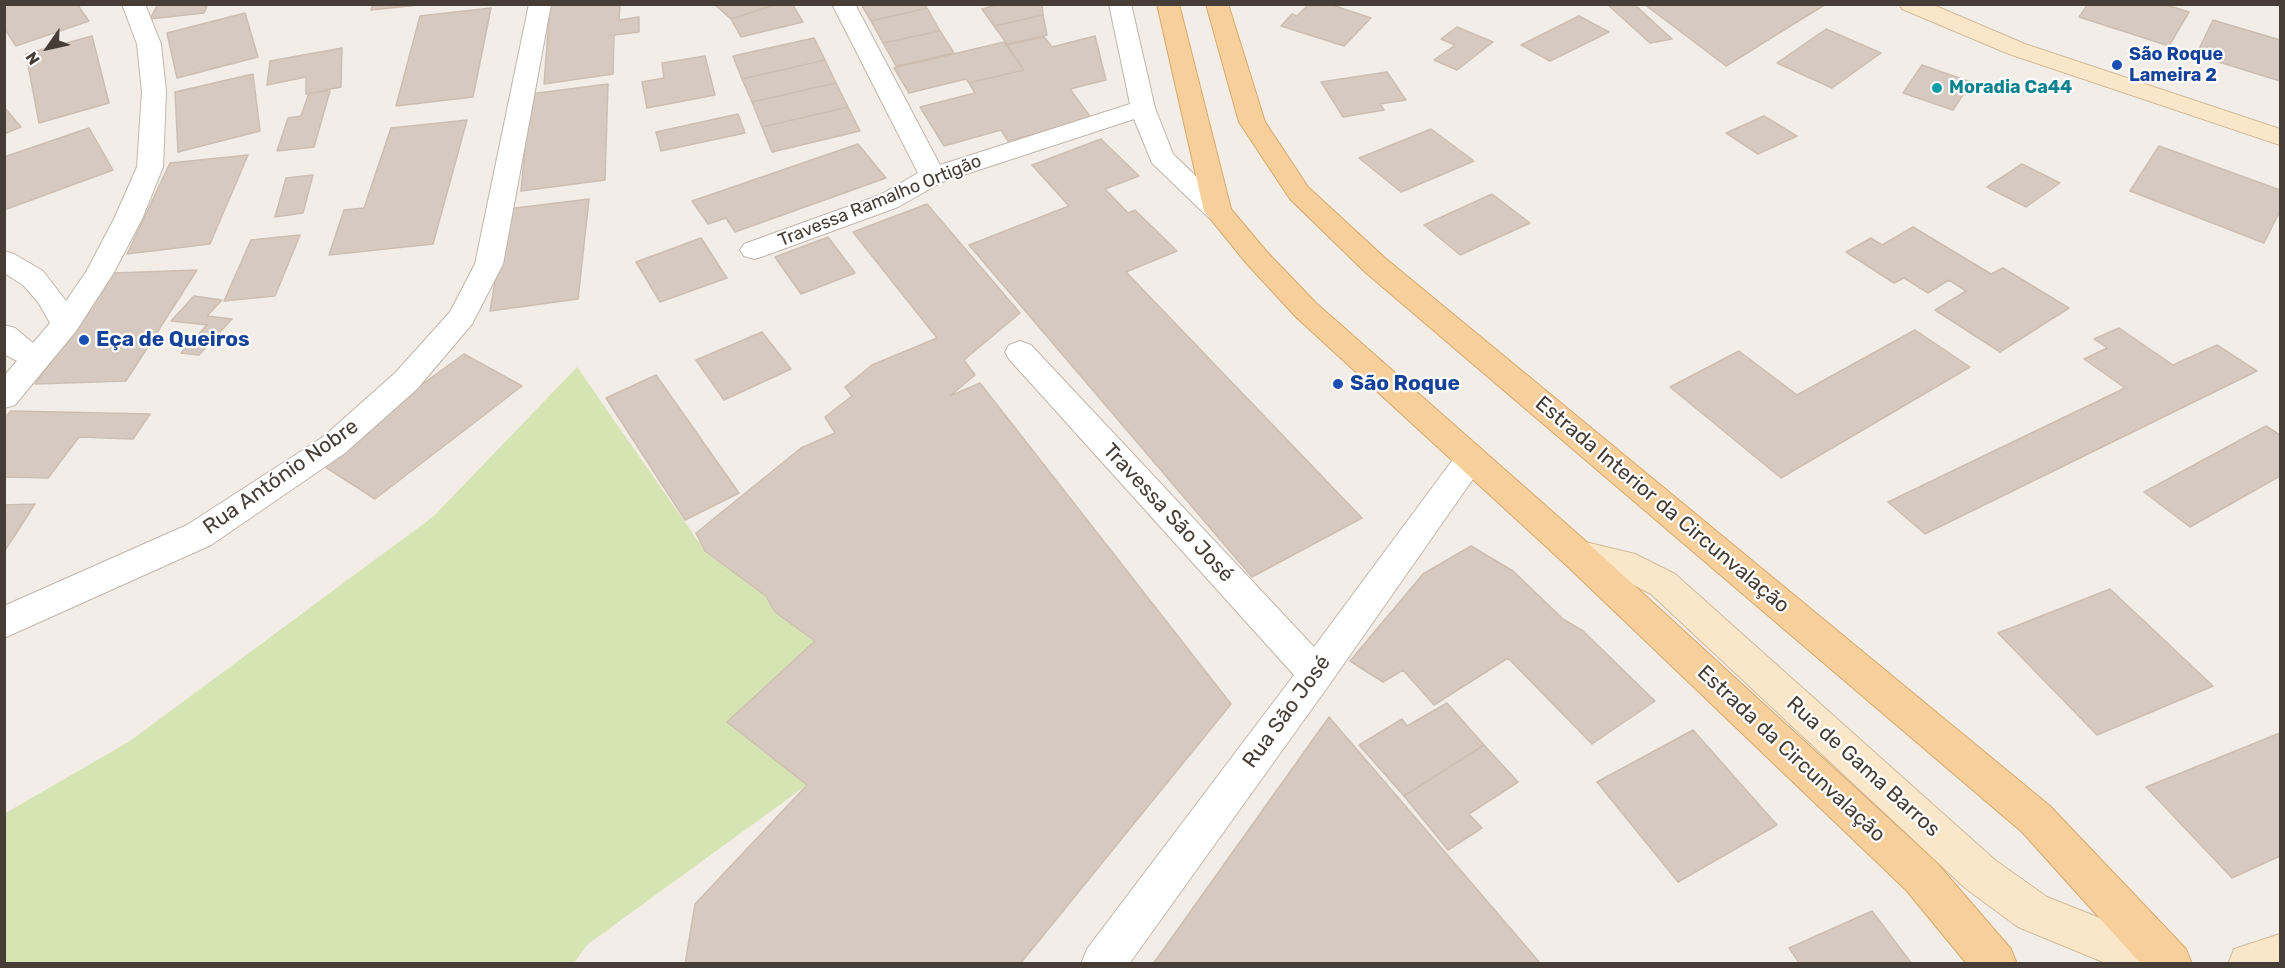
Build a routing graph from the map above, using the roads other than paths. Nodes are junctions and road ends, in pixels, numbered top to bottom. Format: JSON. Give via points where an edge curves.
{"nodes":[{"id":1,"x":133,"y":4,"type":"edge"},
{"id":2,"x":540,"y":4,"type":"edge"},
{"id":3,"x":843,"y":4,"type":"edge"},
{"id":4,"x":1120,"y":4,"type":"edge"},
{"id":5,"x":1168,"y":4,"type":"edge"},
{"id":6,"x":1217,"y":4,"type":"edge"},
{"id":7,"x":1910,"y":4,"type":"edge"},
{"id":8,"x":1143,"y":108,"type":"junction"},
{"id":9,"x":2280,"y":137,"type":"edge"},
{"id":10,"x":933,"y":176,"type":"junction"},
{"id":11,"x":1218,"y":211,"type":"junction"},
{"id":12,"x":754,"y":250,"type":"dead end"},
{"id":13,"x":4,"y":260,"type":"edge"},
{"id":14,"x":66,"y":324,"type":"junction"},
{"id":15,"x":4,"y":335,"type":"edge"},
{"id":16,"x":1020,"y":352,"type":"dead end"},
{"id":17,"x":36,"y":358,"type":"junction"},
{"id":18,"x":4,"y":397,"type":"edge"},
{"id":19,"x":1471,"y":459,"type":"junction"},
{"id":20,"x":1577,"y":555,"type":"junction"},
{"id":21,"x":4,"y":623,"type":"edge"},
{"id":22,"x":1316,"y":674,"type":"junction"},
{"id":23,"x":2280,"y":956,"type":"edge"},
{"id":24,"x":1102,"y":963,"type":"edge"},
{"id":25,"x":1996,"y":963,"type":"edge"},
{"id":26,"x":2163,"y":963,"type":"edge"},
{"id":27,"x":2171,"y":963,"type":"edge"},
{"id":28,"x":2249,"y":963,"type":"edge"}],
"edges":[{"from":1,"to":14,"type":"street","via":[[149,44],[154,92],[150,167],[99,274]]},
{"from":2,"to":21,"type":"street","name":"Rua António Nobre","via":[[489,264],[462,317],[406,381],[334,445],[209,529]]},
{"from":3,"to":10,"type":"street"},
{"from":4,"to":8,"type":"street"},
{"from":5,"to":11,"type":"main road"},
{"from":6,"to":27,"type":"main road","name":"Estrada Interior da Circunvalação","via":[[1252,122],[1299,192],[1375,265],[2036,819]]},
{"from":7,"to":9,"type":"main road","via":[[2017,49]]},
{"from":8,"to":10,"type":"street","name":"Travessa Ramalho Ortigão"},
{"from":8,"to":11,"type":"street","via":[[1161,157]]},
{"from":10,"to":12,"type":"street","name":"Travessa Ramalho Ortigão","via":[[889,201]]},
{"from":11,"to":19,"type":"main road","name":"Estrada da Circunvalação","via":[[1306,309]]},
{"from":13,"to":14,"type":"street","via":[[33,278]]},
{"from":14,"to":17,"type":"street"},
{"from":15,"to":17,"type":"street"},
{"from":16,"to":22,"type":"street","name":"Travessa São José"},
{"from":17,"to":18,"type":"street"},
{"from":19,"to":20,"type":"main road","name":"Estrada da Circunvalação"},
{"from":19,"to":22,"type":"street","name":"Rua São José"},
{"from":20,"to":25,"type":"main road","name":"Estrada da Circunvalação","via":[[1921,876]]},
{"from":20,"to":26,"type":"main road","name":"Rua de Gama Barros","via":[[1623,564],[1663,584],[1980,874],[2033,912]]},
{"from":22,"to":24,"type":"street","name":"Rua São José"},
{"from":23,"to":28,"type":"main road"}]}
